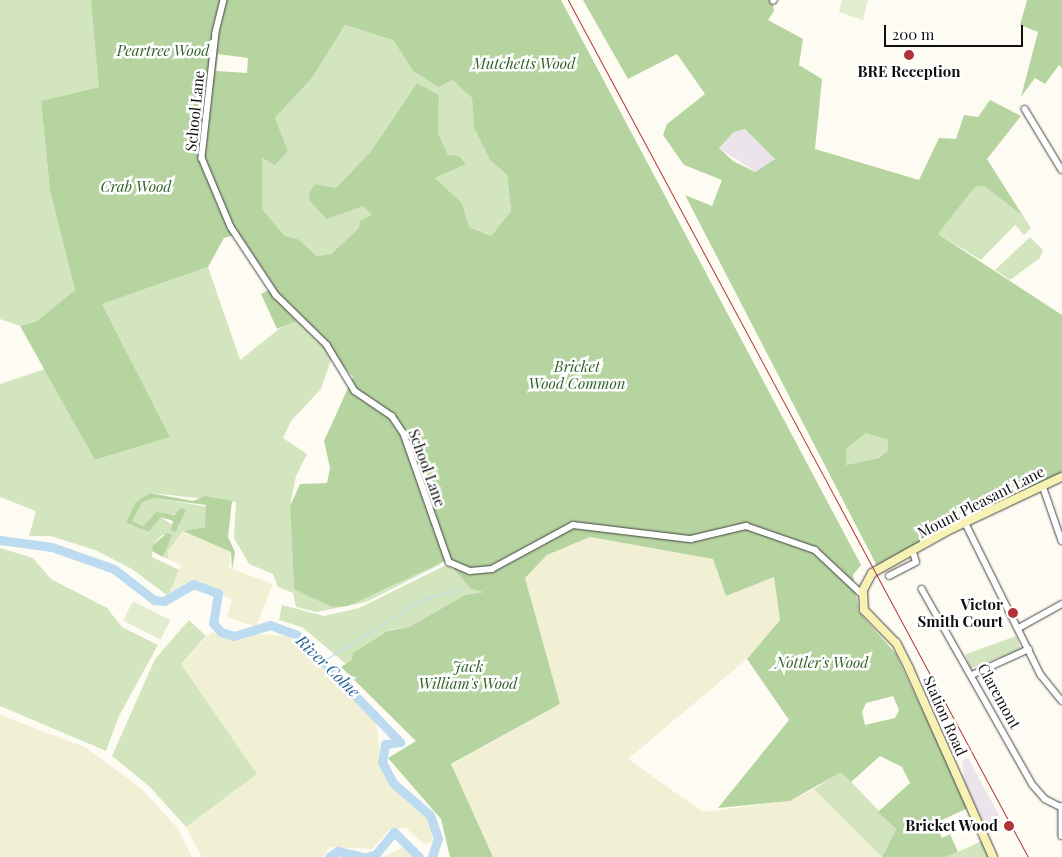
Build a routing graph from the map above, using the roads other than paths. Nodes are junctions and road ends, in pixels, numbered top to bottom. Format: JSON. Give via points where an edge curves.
{"nodes":[{"id":1,"x":224,"y":0,"type":"edge"},
{"id":2,"x":1025,"y":109,"type":"dead end"},
{"id":3,"x":1060,"y":162,"type":"edge"},
{"id":4,"x":1062,"y":170,"type":"edge"},
{"id":5,"x":1062,"y":477,"type":"edge"},
{"id":6,"x":1043,"y":486,"type":"junction"},
{"id":7,"x":966,"y":524,"type":"junction"},
{"id":8,"x":1062,"y":541,"type":"edge"},
{"id":9,"x":913,"y":553,"type":"junction"},
{"id":10,"x":888,"y":576,"type":"dead end"},
{"id":11,"x":922,"y":589,"type":"dead end"},
{"id":12,"x":862,"y":594,"type":"junction"},
{"id":13,"x":1062,"y":604,"type":"edge"},
{"id":14,"x":1018,"y":628,"type":"junction"},
{"id":15,"x":1028,"y":648,"type":"junction"},
{"id":16,"x":974,"y":674,"type":"junction"},
{"id":17,"x":1062,"y":700,"type":"edge"},
{"id":18,"x":1062,"y":806,"type":"edge"},
{"id":19,"x":1062,"y":836,"type":"edge"},
{"id":20,"x":993,"y":857,"type":"edge"}],
"edges":[{"from":1,"to":12,"type":"street","name":"School Lane","via":[[216,33],[202,158],[230,226],[276,295],[327,345],[355,391],[392,416],[404,434],[449,562],[470,571],[492,570],[573,525],[691,539],[746,526],[815,550]]},
{"from":2,"to":3,"type":"street"},
{"from":3,"to":4,"type":"street"},
{"from":5,"to":6,"type":"street","name":"Mount Pleasant Lane"},
{"from":6,"to":7,"type":"street","name":"Mount Pleasant Lane"},
{"from":6,"to":8,"type":"street"},
{"from":7,"to":9,"type":"street","name":"Mount Pleasant Lane"},
{"from":7,"to":14,"type":"street"},
{"from":9,"to":10,"type":"street","name":"Mount Pleasant Lane","via":[[916,562]]},
{"from":9,"to":12,"type":"street","name":"Mount Pleasant Lane","via":[[869,576]]},
{"from":11,"to":16,"type":"street","name":"Claremont"},
{"from":12,"to":20,"type":"street","name":"Station Road","via":[[864,610],[896,643],[937,723]]},
{"from":13,"to":14,"type":"street"},
{"from":14,"to":15,"type":"street"},
{"from":15,"to":16,"type":"street"},
{"from":15,"to":17,"type":"street"},
{"from":16,"to":18,"type":"street","name":"Claremont","via":[[1034,785],[1045,799]]},
{"from":18,"to":19,"type":"street"}]}
